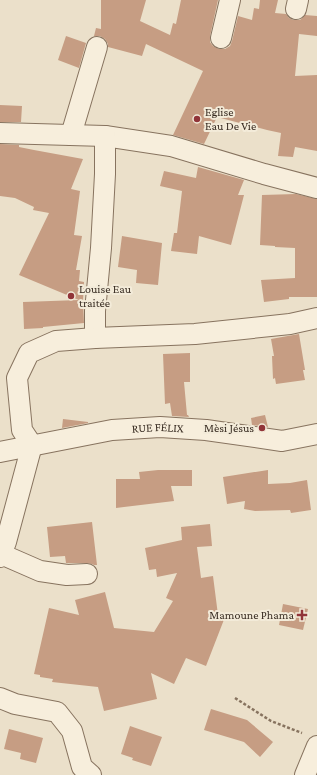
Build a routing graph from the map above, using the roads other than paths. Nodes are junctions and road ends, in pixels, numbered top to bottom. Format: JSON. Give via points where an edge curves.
{"nodes":[{"id":1,"x":230,"y":0,"type":"edge"},
{"id":2,"x":221,"y":38,"type":"dead end"},
{"id":3,"x":98,"y":47,"type":"dead end"},
{"id":4,"x":0,"y":133,"type":"edge"},
{"id":5,"x":71,"y":135,"type":"junction"},
{"id":6,"x":105,"y":136,"type":"junction"},
{"id":7,"x":317,"y":188,"type":"edge"},
{"id":8,"x":317,"y":318,"type":"edge"},
{"id":9,"x":95,"y":338,"type":"junction"},
{"id":10,"x":317,"y":434,"type":"edge"},
{"id":11,"x":32,"y":445,"type":"junction"},
{"id":12,"x":0,"y":452,"type":"edge"},
{"id":13,"x":0,"y":556,"type":"edge"},
{"id":14,"x":87,"y":574,"type":"dead end"},
{"id":15,"x":0,"y":698,"type":"edge"},
{"id":16,"x":310,"y":740,"type":"edge"},
{"id":17,"x":91,"y":775,"type":"edge"},
{"id":18,"x":305,"y":775,"type":"edge"}],
"edges":[{"from":1,"to":2,"type":"street"},
{"from":3,"to":5,"type":"street"},
{"from":4,"to":5,"type":"street"},
{"from":5,"to":6,"type":"street"},
{"from":6,"to":7,"type":"street","via":[[171,146]]},
{"from":6,"to":9,"type":"street"},
{"from":8,"to":9,"type":"street","via":[[290,324],[195,334]]},
{"from":9,"to":11,"type":"street","via":[[56,341],[29,353],[17,378],[22,430]]},
{"from":10,"to":11,"type":"street","name":"RUE FÉLIX","via":[[282,441],[206,430],[160,427],[112,430]]},
{"from":11,"to":12,"type":"street","name":"RUE FÉLIX"},
{"from":11,"to":13,"type":"street"},
{"from":13,"to":14,"type":"street","via":[[40,570],[67,575]]},
{"from":15,"to":17,"type":"street","via":[[15,704],[57,712],[72,730],[82,767]]},
{"from":16,"to":18,"type":"street"}]}
